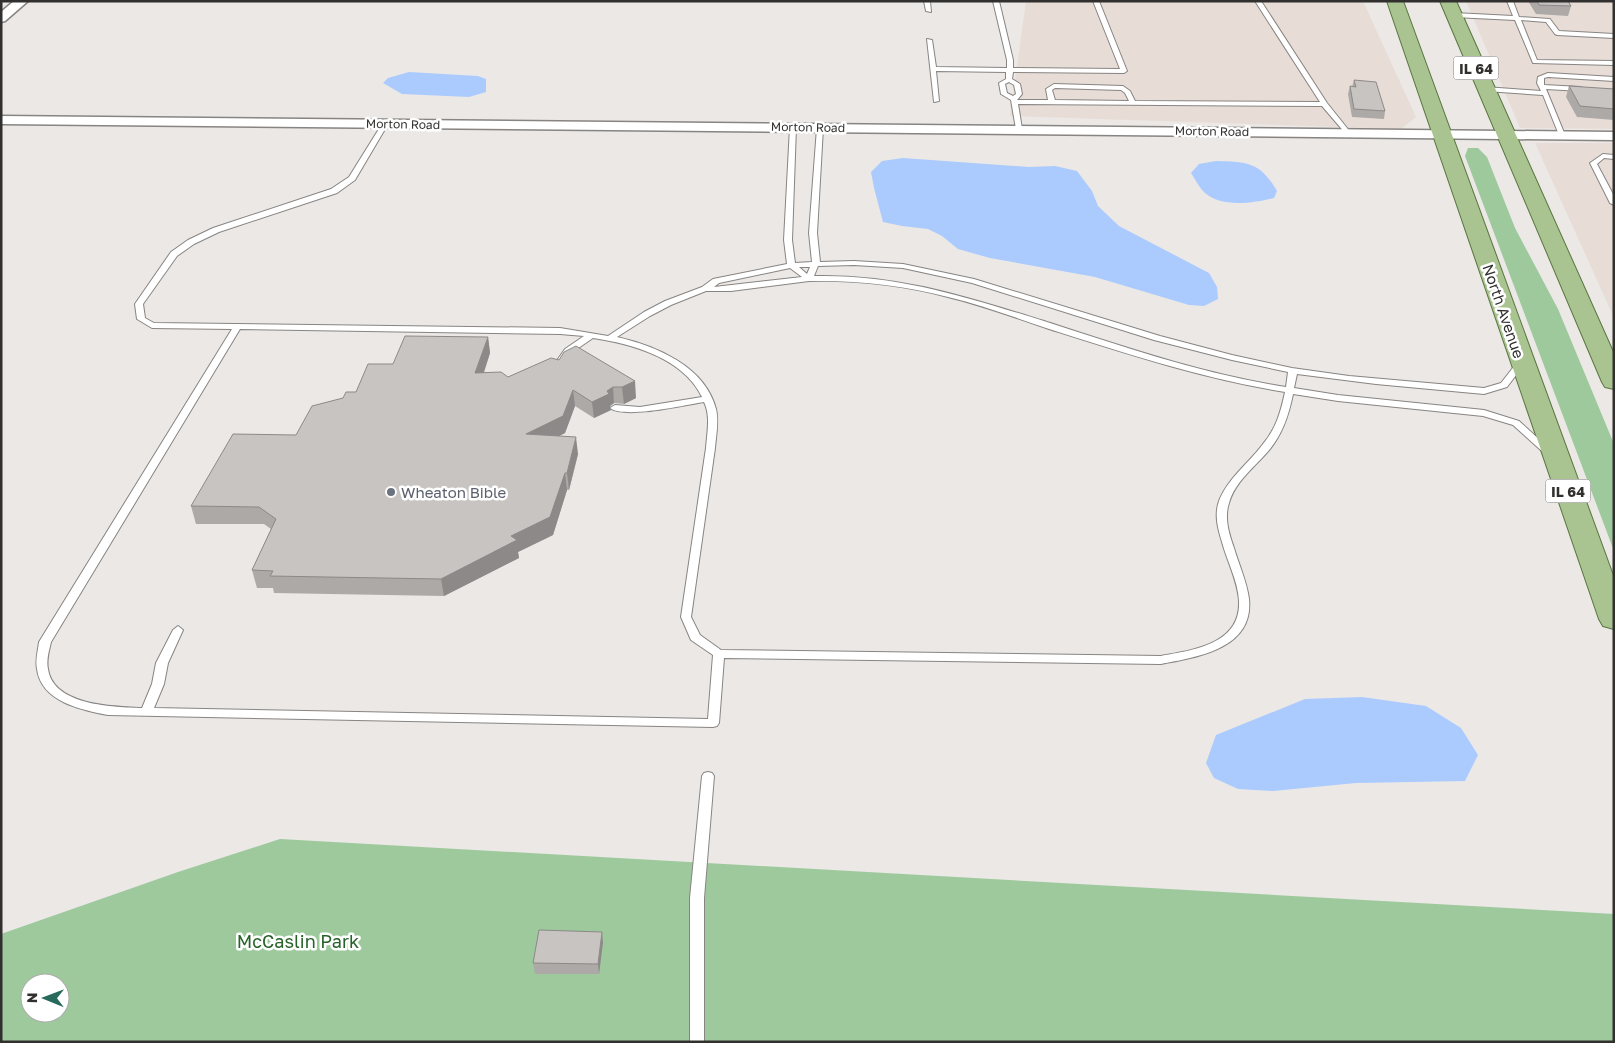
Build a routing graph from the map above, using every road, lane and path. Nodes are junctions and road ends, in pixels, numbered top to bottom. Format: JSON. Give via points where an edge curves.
{"nodes":[{"id":1,"x":22,"y":1,"type":"edge"},
{"id":2,"x":927,"y":1,"type":"edge"},
{"id":3,"x":996,"y":1,"type":"edge"},
{"id":4,"x":1096,"y":1,"type":"edge"},
{"id":5,"x":1258,"y":1,"type":"edge"},
{"id":6,"x":1395,"y":1,"type":"edge"},
{"id":7,"x":1510,"y":1,"type":"edge"},
{"id":8,"x":1451,"y":8,"type":"edge"},
{"id":9,"x":929,"y":11,"type":"dead end"},
{"id":10,"x":1,"y":18,"type":"edge"},
{"id":11,"x":1518,"y":18,"type":"junction"},
{"id":12,"x":1614,"y":36,"type":"edge"},
{"id":13,"x":929,"y":40,"type":"dead end"},
{"id":14,"x":1614,"y":63,"type":"edge"},
{"id":15,"x":933,"y":69,"type":"junction"},
{"id":16,"x":1010,"y":69,"type":"junction"},
{"id":17,"x":1614,"y":79,"type":"edge"},
{"id":18,"x":1009,"y":80,"type":"junction"},
{"id":19,"x":1485,"y":89,"type":"junction"},
{"id":20,"x":1544,"y":90,"type":"junction"},
{"id":21,"x":1587,"y":90,"type":"edge"},
{"id":22,"x":936,"y":101,"type":"dead end"},
{"id":23,"x":1015,"y":101,"type":"junction"},
{"id":24,"x":1052,"y":102,"type":"junction"},
{"id":25,"x":1133,"y":103,"type":"junction"},
{"id":26,"x":1324,"y":104,"type":"junction"},
{"id":27,"x":1,"y":120,"type":"edge"},
{"id":28,"x":385,"y":124,"type":"junction"},
{"id":29,"x":793,"y":127,"type":"junction"},
{"id":30,"x":820,"y":128,"type":"junction"},
{"id":31,"x":1019,"y":129,"type":"junction"},
{"id":32,"x":1348,"y":133,"type":"junction"},
{"id":33,"x":1442,"y":134,"type":"junction"},
{"id":34,"x":1504,"y":134,"type":"junction"},
{"id":35,"x":1562,"y":135,"type":"junction"},
{"id":36,"x":1614,"y":136,"type":"edge"},
{"id":37,"x":1614,"y":156,"type":"edge"},
{"id":38,"x":1614,"y":203,"type":"edge"},
{"id":39,"x":816,"y":263,"type":"junction"},
{"id":40,"x":792,"y":265,"type":"junction"},
{"id":41,"x":809,"y":279,"type":"junction"},
{"id":42,"x":705,"y":289,"type":"junction"},
{"id":43,"x":238,"y":326,"type":"junction"},
{"id":44,"x":592,"y":335,"type":"junction"},
{"id":45,"x":610,"y":338,"type":"junction"},
{"id":46,"x":1522,"y":362,"type":"junction"},
{"id":47,"x":1293,"y":370,"type":"junction"},
{"id":48,"x":558,"y":372,"type":"edge"},
{"id":49,"x":1614,"y":382,"type":"edge"},
{"id":50,"x":1289,"y":392,"type":"junction"},
{"id":51,"x":707,"y":399,"type":"junction"},
{"id":52,"x":615,"y":408,"type":"edge"},
{"id":53,"x":1556,"y":459,"type":"junction"},
{"id":54,"x":1614,"y":620,"type":"edge"},
{"id":55,"x":178,"y":630,"type":"dead end"},
{"id":56,"x":719,"y":654,"type":"junction"},
{"id":57,"x":146,"y":712,"type":"junction"},
{"id":58,"x":708,"y":776,"type":"dead end"},
{"id":59,"x":697,"y":1042,"type":"edge"}],
"edges":[{"from":1,"to":10,"type":"street"},
{"from":2,"to":9,"type":"lane"},
{"from":3,"to":16,"type":"lane"},
{"from":4,"to":16,"type":"lane","via":[[1124,71]]},
{"from":5,"to":26,"type":"lane"},
{"from":6,"to":33,"type":"main road","name":"North Avenue","number":"IL 64"},
{"from":7,"to":11,"type":"lane"},
{"from":8,"to":11,"type":"lane"},
{"from":8,"to":19,"type":"main road","number":"IL 64"},
{"from":11,"to":12,"type":"lane","via":[[1548,20],[1557,33]]},
{"from":11,"to":14,"type":"lane","via":[[1535,62]]},
{"from":13,"to":15,"type":"lane"},
{"from":15,"to":16,"type":"lane"},
{"from":15,"to":22,"type":"lane"},
{"from":16,"to":18,"type":"lane"},
{"from":17,"to":20,"type":"lane","via":[[1548,75],[1541,77]]},
{"from":18,"to":23,"type":"lane","via":[[1017,84],[1019,94]]},
{"from":18,"to":23,"type":"lane","via":[[1002,83],[1004,94]]},
{"from":19,"to":20,"type":"lane"},
{"from":19,"to":34,"type":"main road","number":"IL 64"},
{"from":20,"to":21,"type":"lane"},
{"from":20,"to":35,"type":"lane"},
{"from":23,"to":24,"type":"lane"},
{"from":23,"to":31,"type":"lane"},
{"from":24,"to":25,"type":"lane"},
{"from":24,"to":25,"type":"lane","via":[[1049,89],[1054,86],[1123,88]]},
{"from":25,"to":26,"type":"lane"},
{"from":26,"to":32,"type":"lane"},
{"from":27,"to":28,"type":"street","name":"Morton Road"},
{"from":28,"to":29,"type":"street","name":"Morton Road"},
{"from":28,"to":43,"type":"lane","via":[[352,178],[340,187],[216,230],[191,242],[174,254],[139,304],[141,319],[152,325]]},
{"from":29,"to":30,"type":"street","name":"Morton Road"},
{"from":29,"to":40,"type":"lane","via":[[788,240]]},
{"from":30,"to":31,"type":"street","name":"Morton Road"},
{"from":30,"to":39,"type":"lane","via":[[813,233]]},
{"from":31,"to":32,"type":"street","name":"Morton Road"},
{"from":32,"to":33,"type":"street","name":"Morton Road"},
{"from":33,"to":34,"type":"street","name":"Morton Road"},
{"from":33,"to":46,"type":"main road","name":"North Avenue","number":"IL 64"},
{"from":34,"to":35,"type":"street","name":"Morton Road"},
{"from":34,"to":49,"type":"main road","number":"IL 64"},
{"from":35,"to":36,"type":"street","name":"Morton Road"},
{"from":37,"to":38,"type":"lane","via":[[1603,156],[1593,163]]},
{"from":39,"to":40,"type":"lane"},
{"from":39,"to":41,"type":"lane"},
{"from":39,"to":47,"type":"lane","via":[[903,266],[940,273],[1208,352]]},
{"from":40,"to":41,"type":"lane"},
{"from":40,"to":42,"type":"lane","via":[[716,281]]},
{"from":41,"to":42,"type":"lane","via":[[728,290]]},
{"from":41,"to":50,"type":"lane","via":[[872,281],[919,287],[1163,362]]},
{"from":42,"to":45,"type":"lane","via":[[654,310]]},
{"from":43,"to":44,"type":"lane","via":[[560,331]]},
{"from":43,"to":57,"type":"lane","via":[[45,642],[42,672],[52,690],[84,706],[108,711]]},
{"from":44,"to":45,"type":"lane"},
{"from":44,"to":48,"type":"lane","via":[[568,350],[559,363]]},
{"from":45,"to":51,"type":"lane","via":[[653,352],[681,366],[698,383]]},
{"from":46,"to":47,"type":"lane","via":[[1504,385],[1484,391]]},
{"from":46,"to":53,"type":"main road","name":"North Avenue","number":"IL 64"},
{"from":47,"to":50,"type":"lane"},
{"from":50,"to":53,"type":"lane","via":[[1484,413],[1516,423]]},
{"from":50,"to":56,"type":"lane","via":[[1285,416],[1273,437],[1236,482],[1225,501],[1221,521],[1244,602],[1240,627],[1221,645],[1161,660]]},
{"from":51,"to":52,"type":"lane","via":[[640,410]]},
{"from":51,"to":56,"type":"lane","via":[[712,408],[710,447],[686,618],[695,637]]},
{"from":53,"to":54,"type":"main road","name":"North Avenue","number":"IL 64"},
{"from":55,"to":57,"type":"lane","via":[[162,663],[158,684]]},
{"from":56,"to":57,"type":"lane","via":[[713,723]]},
{"from":58,"to":59,"type":"lane","via":[[697,898]]}]}
